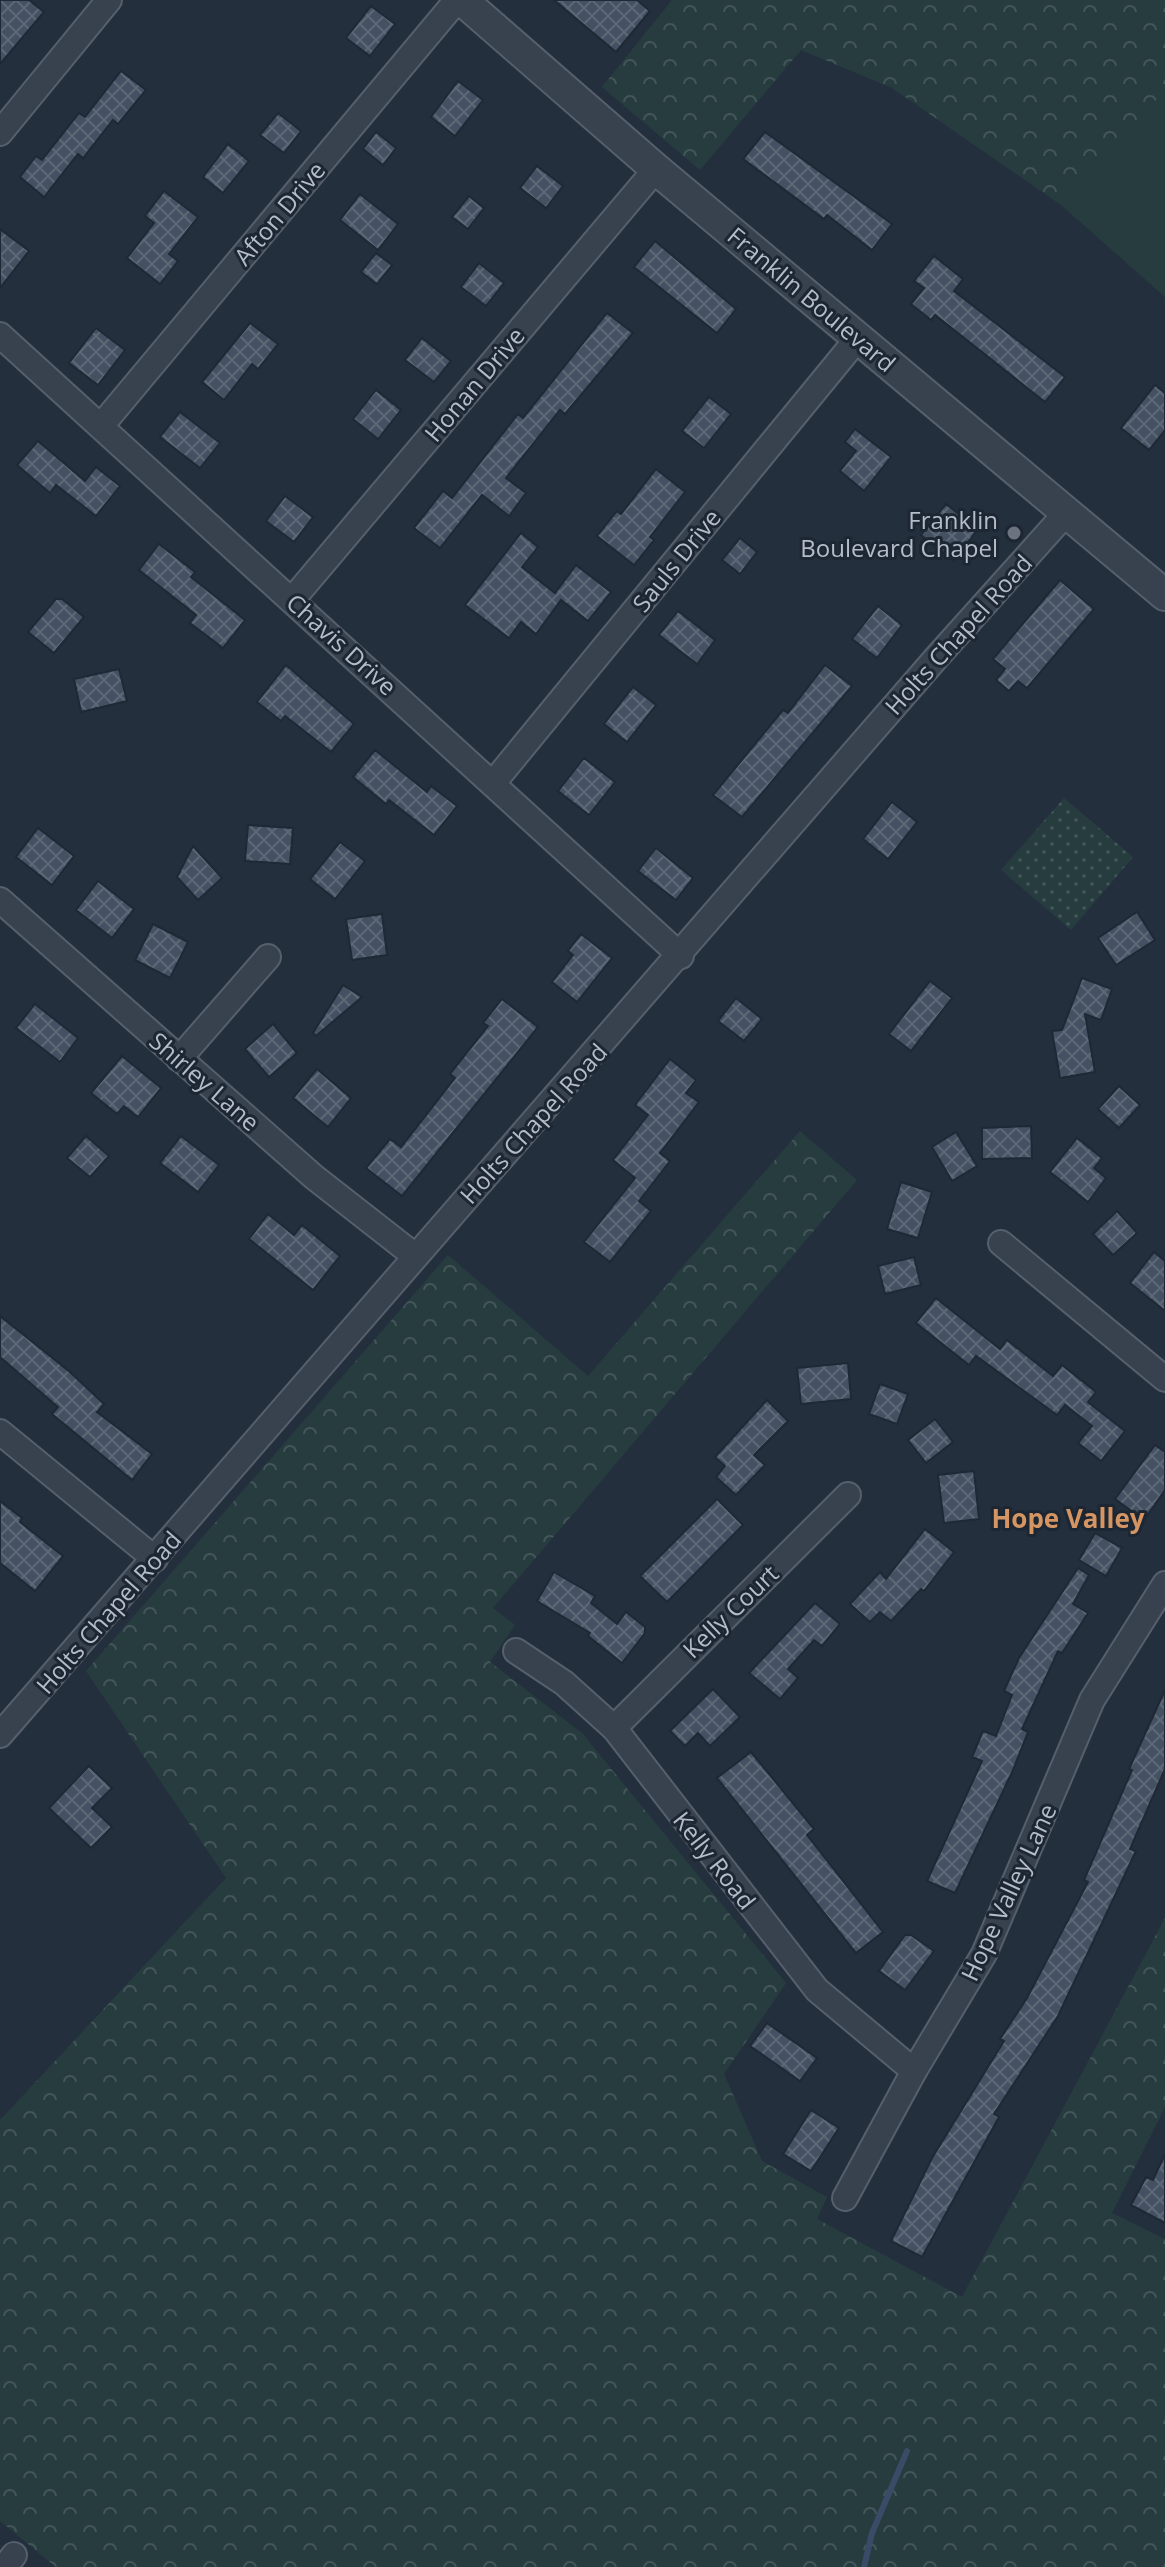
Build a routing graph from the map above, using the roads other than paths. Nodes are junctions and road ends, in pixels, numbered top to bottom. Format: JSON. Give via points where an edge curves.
{"nodes":[{"id":1,"x":109,"y":0,"type":"edge"},
{"id":2,"x":460,"y":0,"type":"edge"},
{"id":3,"x":0,"y":133,"type":"edge"},
{"id":4,"x":656,"y":169,"type":"junction"},
{"id":5,"x":0,"y":335,"type":"edge"},
{"id":6,"x":858,"y":338,"type":"junction"},
{"id":7,"x":101,"y":426,"type":"junction"},
{"id":8,"x":1067,"y":512,"type":"junction"},
{"id":9,"x":1165,"y":595,"type":"edge"},
{"id":10,"x":292,"y":600,"type":"junction"},
{"id":11,"x":494,"y":782,"type":"junction"},
{"id":12,"x":0,"y":900,"type":"edge"},
{"id":13,"x":681,"y":956,"type":"junction"},
{"id":14,"x":268,"y":957,"type":"dead end"},
{"id":15,"x":179,"y":1059,"type":"junction"},
{"id":16,"x":1001,"y":1243,"type":"dead end"},
{"id":17,"x":415,"y":1256,"type":"junction"},
{"id":18,"x":1165,"y":1379,"type":"edge"},
{"id":19,"x":0,"y":1432,"type":"edge"},
{"id":20,"x":848,"y":1495,"type":"dead end"},
{"id":21,"x":155,"y":1559,"type":"junction"},
{"id":22,"x":1165,"y":1584,"type":"edge"},
{"id":23,"x":516,"y":1651,"type":"dead end"},
{"id":24,"x":614,"y":1728,"type":"junction"},
{"id":25,"x":0,"y":1735,"type":"edge"},
{"id":26,"x":914,"y":2071,"type":"junction"},
{"id":27,"x":845,"y":2198,"type":"dead end"}],
"edges":[{"from":1,"to":3,"type":"street"},
{"from":2,"to":4,"type":"street","name":"Franklin Boulevard"},
{"from":2,"to":7,"type":"street","name":"Afton Drive"},
{"from":4,"to":6,"type":"street","name":"Franklin Boulevard"},
{"from":4,"to":10,"type":"street","name":"Honan Drive"},
{"from":5,"to":7,"type":"street","name":"Chavis Drive"},
{"from":6,"to":8,"type":"street","name":"Franklin Boulevard"},
{"from":6,"to":11,"type":"street","name":"Sauls Drive"},
{"from":7,"to":10,"type":"street","name":"Chavis Drive"},
{"from":8,"to":9,"type":"street","name":"Franklin Boulevard"},
{"from":8,"to":13,"type":"street","name":"Holts Chapel Road"},
{"from":10,"to":11,"type":"street","name":"Chavis Drive"},
{"from":11,"to":13,"type":"street","name":"Chavis Drive"},
{"from":12,"to":15,"type":"street","name":"Shirley Lane"},
{"from":13,"to":17,"type":"street","name":"Holts Chapel Road"},
{"from":14,"to":15,"type":"street"},
{"from":15,"to":17,"type":"street","name":"Shirley Lane","via":[[314,1177]]},
{"from":16,"to":18,"type":"street"},
{"from":17,"to":21,"type":"street","name":"Holts Chapel Road"},
{"from":19,"to":21,"type":"street"},
{"from":20,"to":24,"type":"street","name":"Kelly Court"},
{"from":21,"to":25,"type":"street","name":"Holts Chapel Road"},
{"from":22,"to":26,"type":"street","name":"Hope Valley Lane","via":[[1092,1700],[984,1954]]},
{"from":23,"to":24,"type":"street","name":"Kelly Road","via":[[564,1683]]},
{"from":24,"to":26,"type":"street","name":"Kelly Road","via":[[817,1990]]},
{"from":26,"to":27,"type":"street","name":"Hope Valley Lane"}]}
